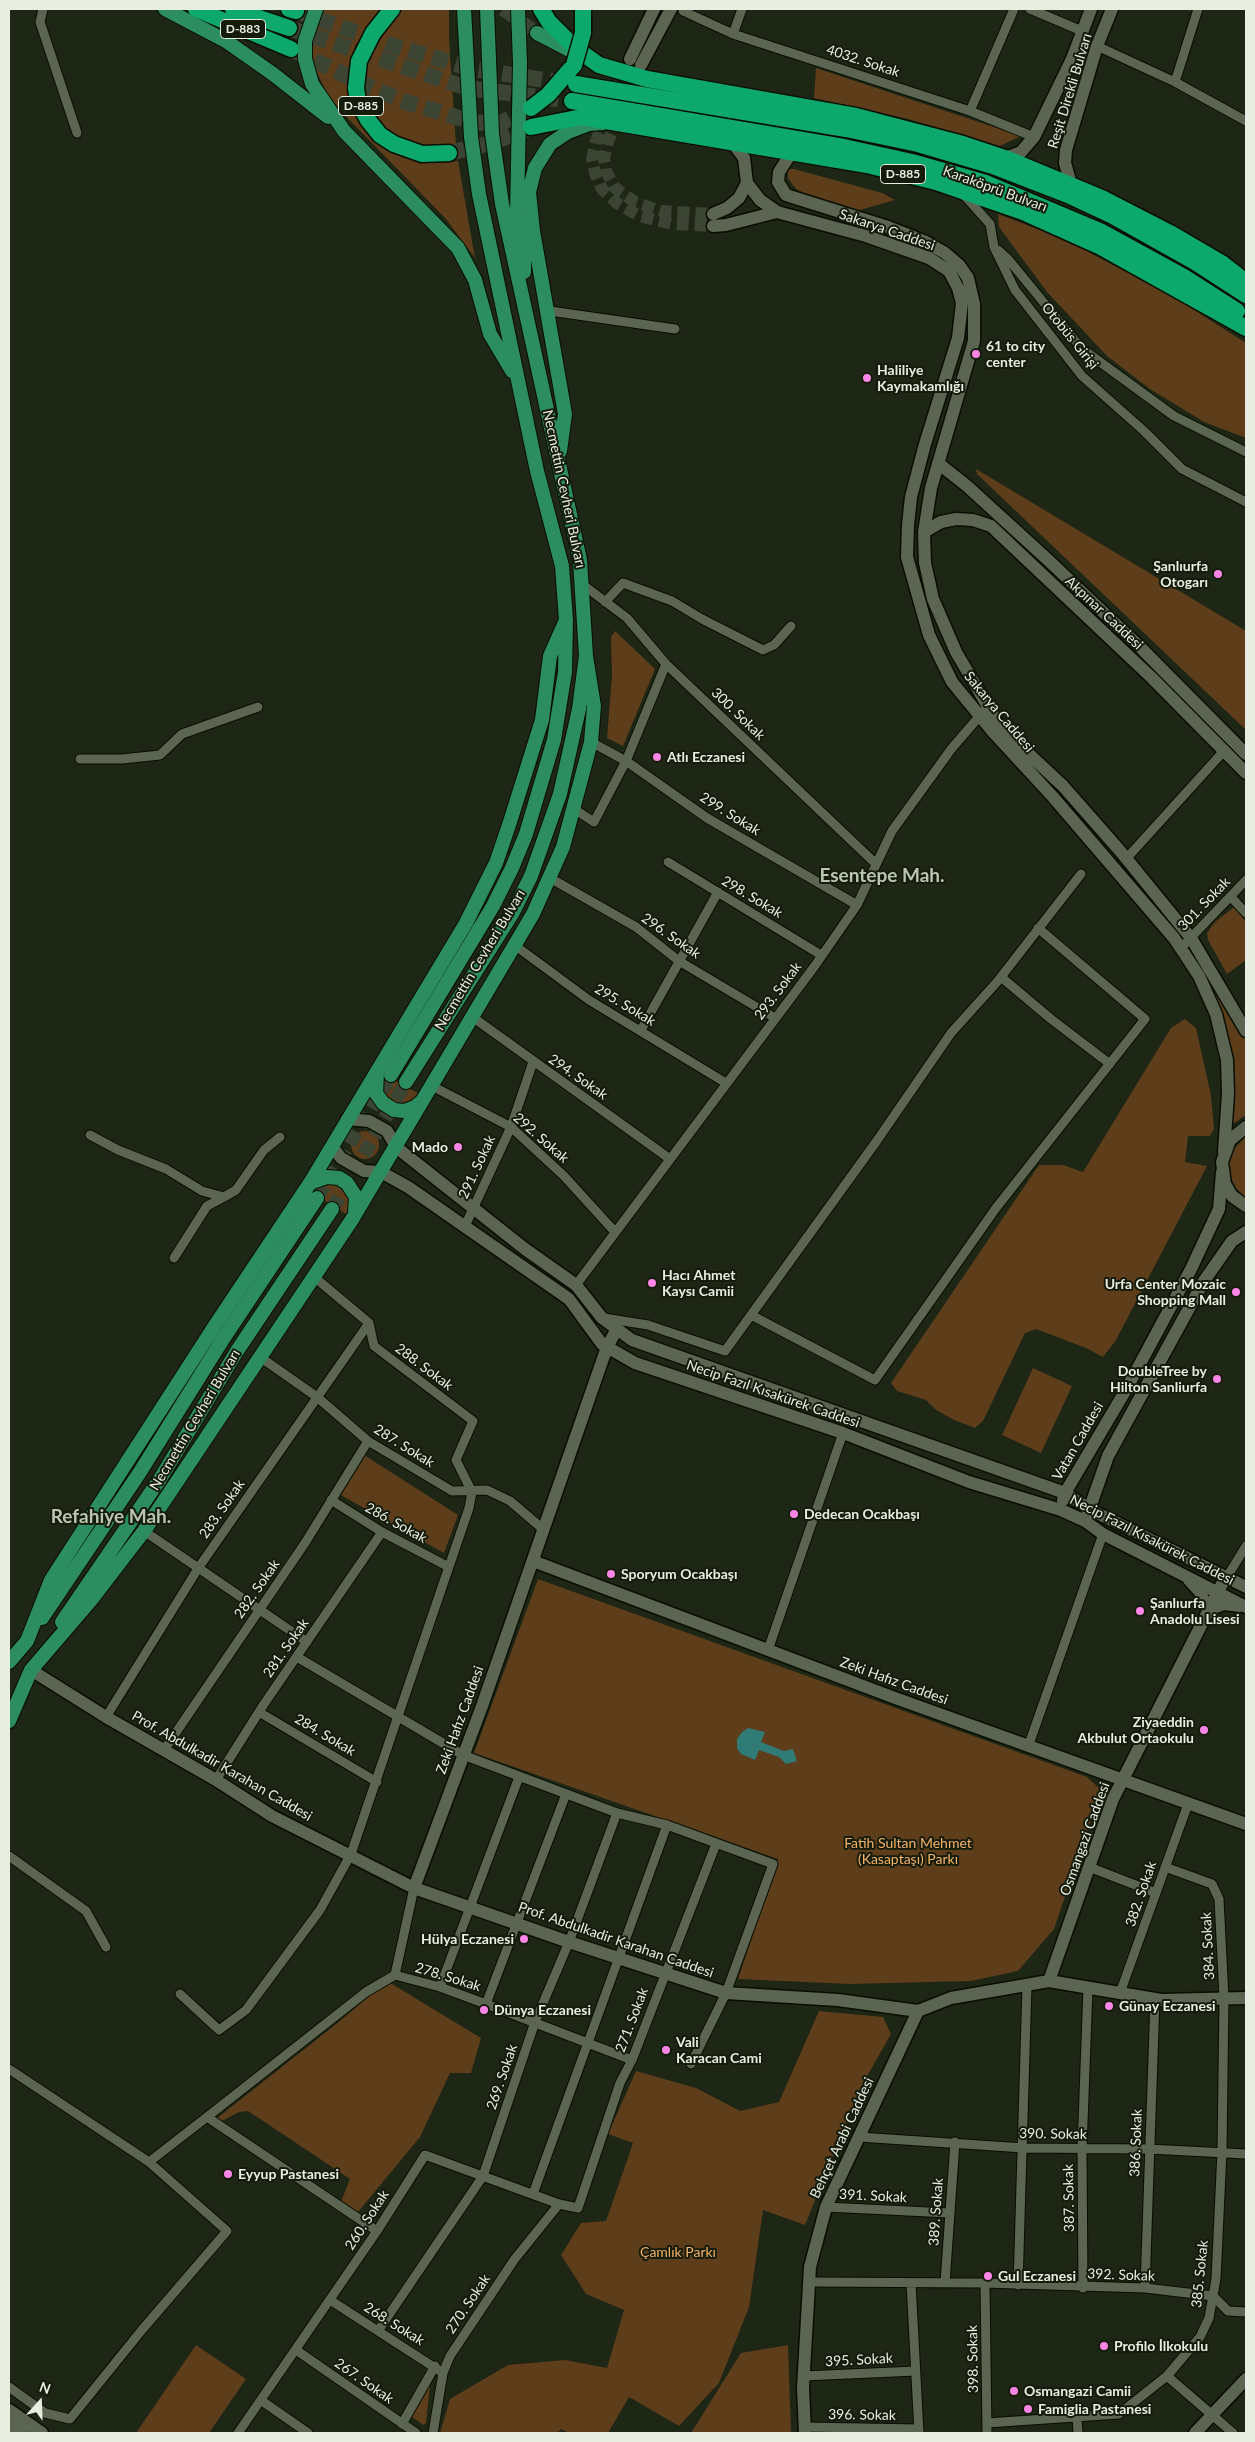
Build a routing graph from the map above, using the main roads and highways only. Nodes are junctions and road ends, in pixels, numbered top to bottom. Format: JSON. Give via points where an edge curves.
{"nodes":[{"id":1,"x":165,"y":9,"type":"edge"},
{"id":2,"x":196,"y":9,"type":"edge"},
{"id":3,"x":233,"y":9,"type":"edge"},
{"id":4,"x":316,"y":9,"type":"edge"},
{"id":5,"x":392,"y":9,"type":"edge"},
{"id":6,"x":464,"y":9,"type":"edge"},
{"id":7,"x":487,"y":9,"type":"edge"},
{"id":8,"x":518,"y":9,"type":"edge"},
{"id":9,"x":541,"y":9,"type":"edge"},
{"id":10,"x":583,"y":9,"type":"edge"},
{"id":11,"x":654,"y":9,"type":"edge"},
{"id":12,"x":1091,"y":9,"type":"edge"},
{"id":13,"x":1112,"y":9,"type":"edge"},
{"id":14,"x":677,"y":10,"type":"edge"},
{"id":15,"x":289,"y":28,"type":"tunnel mouth"},
{"id":16,"x":537,"y":33,"type":"tunnel mouth"},
{"id":17,"x":291,"y":49,"type":"tunnel mouth"},
{"id":18,"x":599,"y":65,"type":"junction"},
{"id":19,"x":576,"y":84,"type":"tunnel mouth"},
{"id":20,"x":572,"y":101,"type":"tunnel mouth"},
{"id":21,"x":531,"y":108,"type":"tunnel mouth"},
{"id":22,"x":614,"y":121,"type":"junction"},
{"id":23,"x":532,"y":127,"type":"tunnel mouth"},
{"id":24,"x":344,"y":131,"type":"junction"},
{"id":25,"x":732,"y":142,"type":"junction"},
{"id":26,"x":792,"y":152,"type":"junction"},
{"id":27,"x":449,"y":153,"type":"tunnel mouth"},
{"id":28,"x":1005,"y":158,"type":"junction"},
{"id":29,"x":748,"y":183,"type":"junction"},
{"id":30,"x":1071,"y":184,"type":"junction"},
{"id":31,"x":777,"y":212,"type":"junction"},
{"id":32,"x":1246,"y":282,"type":"edge"},
{"id":33,"x":1246,"y":295,"type":"edge"},
{"id":34,"x":523,"y":298,"type":"junction"},
{"id":35,"x":1246,"y":317,"type":"edge"},
{"id":36,"x":1246,"y":328,"type":"edge"},
{"id":37,"x":518,"y":383,"type":"junction"},
{"id":38,"x":559,"y":462,"type":"junction"},
{"id":39,"x":938,"y":462,"type":"junction"},
{"id":40,"x":924,"y":532,"type":"junction"},
{"id":41,"x":566,"y":620,"type":"junction"},
{"id":42,"x":586,"y":656,"type":"junction"},
{"id":43,"x":1246,"y":754,"type":"edge"},
{"id":44,"x":1246,"y":773,"type":"edge"},
{"id":45,"x":1246,"y":1031,"type":"edge"},
{"id":46,"x":378,"y":1068,"type":"junction"},
{"id":47,"x":391,"y":1075,"type":"tunnel mouth"},
{"id":48,"x":406,"y":1082,"type":"tunnel mouth"},
{"id":49,"x":429,"y":1092,"type":"junction"},
{"id":50,"x":348,"y":1119,"type":"junction"},
{"id":51,"x":1246,"y":1127,"type":"edge"},
{"id":52,"x":332,"y":1146,"type":"junction"},
{"id":53,"x":396,"y":1147,"type":"junction"},
{"id":54,"x":1224,"y":1152,"type":"junction"},
{"id":55,"x":381,"y":1172,"type":"junction"},
{"id":56,"x":1222,"y":1172,"type":"junction"},
{"id":57,"x":310,"y":1183,"type":"junction"},
{"id":58,"x":317,"y":1198,"type":"tunnel mouth"},
{"id":59,"x":1246,"y":1206,"type":"edge"},
{"id":60,"x":332,"y":1209,"type":"tunnel mouth"},
{"id":61,"x":353,"y":1218,"type":"junction"},
{"id":62,"x":1246,"y":1232,"type":"edge"},
{"id":63,"x":617,"y":1329,"type":"junction"},
{"id":64,"x":607,"y":1347,"type":"junction"},
{"id":65,"x":1065,"y":1493,"type":"junction"},
{"id":66,"x":1061,"y":1510,"type":"junction"},
{"id":67,"x":1087,"y":1515,"type":"junction"},
{"id":68,"x":532,"y":1561,"type":"junction"},
{"id":69,"x":1168,"y":1566,"type":"junction"},
{"id":70,"x":1227,"y":1577,"type":"junction"},
{"id":71,"x":1246,"y":1587,"type":"edge"},
{"id":72,"x":1218,"y":1591,"type":"junction"},
{"id":73,"x":1246,"y":1607,"type":"edge"},
{"id":74,"x":1208,"y":1610,"type":"junction"},
{"id":75,"x":27,"y":1641,"type":"junction"},
{"id":76,"x":9,"y":1662,"type":"edge"},
{"id":77,"x":9,"y":1669,"type":"edge"},
{"id":78,"x":32,"y":1670,"type":"junction"},
{"id":79,"x":9,"y":1705,"type":"edge"},
{"id":80,"x":9,"y":1720,"type":"edge"},
{"id":81,"x":1122,"y":1781,"type":"junction"},
{"id":82,"x":1246,"y":1824,"type":"edge"},
{"id":83,"x":414,"y":1888,"type":"junction"},
{"id":84,"x":1048,"y":1981,"type":"junction"},
{"id":85,"x":1246,"y":1998,"type":"edge"},
{"id":86,"x":918,"y":2011,"type":"junction"},
{"id":87,"x":1246,"y":2379,"type":"edge"},
{"id":88,"x":9,"y":2410,"type":"edge"},
{"id":89,"x":9,"y":2424,"type":"edge"},
{"id":90,"x":805,"y":2430,"type":"edge"},
{"id":91,"x":23,"y":2433,"type":"edge"},
{"id":92,"x":42,"y":2433,"type":"edge"},
{"id":93,"x":1195,"y":2433,"type":"edge"}],
"edges":[{"from":1,"to":24,"type":"main road","via":[[200,26],[251,58]]},
{"from":2,"to":17,"type":"highway","number":"D-883"},
{"from":3,"to":15,"type":"highway"},
{"from":4,"to":24,"type":"main road","via":[[305,41],[306,59],[312,84]]},
{"from":5,"to":27,"type":"highway","number":"D-885","via":[[373,33],[359,61],[358,101],[380,135],[394,144],[422,154]]},
{"from":6,"to":37,"type":"main road","name":"Necmettin Cevheri Bulvarı","via":[[471,137],[479,194]]},
{"from":7,"to":34,"type":"main road","name":"Necmettin Cevheri Bulvarı","via":[[492,134],[502,204]]},
{"from":8,"to":34,"type":"main road","via":[[517,213],[524,259]]},
{"from":9,"to":18,"type":"highway","via":[[575,48]]},
{"from":10,"to":21,"type":"highway","bridge":true,"via":[[584,33],[574,65]]},
{"from":11,"to":14,"type":"main road","via":[[636,62]]},
{"from":12,"to":28,"type":"main road","name":"Reşit Direkli Bulvarı","via":[[1034,137],[1021,152]]},
{"from":13,"to":30,"type":"main road","name":"Reşit Direkli Bulvarı","via":[[1097,46],[1066,150],[1065,163]]},
{"from":16,"to":18,"type":"main road"},
{"from":18,"to":28,"type":"highway","via":[[647,79],[856,116]]},
{"from":19,"to":33,"type":"highway","name":"Karaköprü Bulvarı","via":[[846,128],[918,144],[993,166],[1112,216],[1195,262]]},
{"from":20,"to":35,"type":"highway","name":"Karaköprü Bulvarı","via":[[844,147],[986,183],[1100,231],[1184,277]]},
{"from":22,"to":23,"type":"highway","number":"D-885","via":[[582,117]]},
{"from":22,"to":25,"type":"highway","number":"D-885"},
{"from":22,"to":38,"type":"main road","via":[[589,124],[550,144],[534,168],[529,192],[565,414]]},
{"from":24,"to":37,"type":"main road","via":[[458,248],[475,280],[490,334]]},
{"from":25,"to":26,"type":"highway","number":"D-885"},
{"from":25,"to":29,"type":"main road","name":"Sakarya Caddesi","via":[[744,158]]},
{"from":26,"to":36,"type":"highway","number":"D-885","via":[[867,165],[958,189],[1023,212],[1094,243]]},
{"from":26,"to":39,"type":"main road","name":"Sakarya Caddesi","via":[[779,172],[778,182],[786,195],[924,241],[946,253],[968,278],[974,304],[974,341]]},
{"from":28,"to":30,"type":"highway"},
{"from":29,"to":31,"type":"main road","name":"Sakarya Caddesi","via":[[760,200]]},
{"from":29,"to":31,"type":"main road","via":[[739,198],[713,220],[726,225]]},
{"from":30,"to":32,"type":"highway","via":[[1170,233],[1223,264]]},
{"from":31,"to":54,"type":"main road","name":"Sakarya Caddesi","via":[[866,236],[929,258],[949,271],[958,288],[962,302],[958,338],[924,444],[911,497],[907,557],[929,635],[952,682],[1181,948],[1199,976],[1216,1014],[1227,1060]]},
{"from":34,"to":38,"type":"main road","name":"Necmettin Cevheri Bulvarı"},
{"from":37,"to":41,"type":"main road","name":"Necmettin Cevheri Bulvarı","via":[[562,566]]},
{"from":38,"to":42,"type":"main road","name":"Necmettin Cevheri Bulvarı","via":[[578,552]]},
{"from":39,"to":40,"type":"main road","name":"Sakarya Caddesi"},
{"from":39,"to":43,"type":"main road","name":"Akpınar Caddesi","via":[[1140,647]]},
{"from":40,"to":44,"type":"main road","name":"Akpınar Caddesi","via":[[941,522],[956,519],[991,526],[1152,678]]},
{"from":40,"to":45,"type":"main road","name":"Sakarya Caddesi","via":[[925,563],[933,598],[956,652],[1000,727],[1063,786],[1191,938]]},
{"from":41,"to":46,"type":"main road","via":[[550,656],[542,720],[496,863],[461,931]]},
{"from":41,"to":47,"type":"main road","name":"Necmettin Cevheri Bulvarı","via":[[561,704],[554,740],[526,834],[493,906]]},
{"from":42,"to":48,"type":"main road","name":"Necmettin Cevheri Bulvarı","via":[[579,709],[560,794],[531,876],[512,914]]},
{"from":42,"to":49,"type":"main road","via":[[594,706],[591,742],[563,848],[533,914]]},
{"from":46,"to":49,"type":"main road","via":[[376,1093],[382,1103],[394,1110],[415,1107]]},
{"from":46,"to":50,"type":"main road"},
{"from":49,"to":53,"type":"main road"},
{"from":50,"to":52,"type":"main road"},
{"from":50,"to":53,"type":"main road","name":"Necip Fazıl Kısakürek Caddesi","via":[[369,1121],[387,1131]]},
{"from":51,"to":54,"type":"main road","via":[[1230,1140]]},
{"from":52,"to":55,"type":"main road","name":"Necip Fazıl Kısakürek Caddesi","via":[[341,1158],[364,1171]]},
{"from":52,"to":57,"type":"main road"},
{"from":53,"to":55,"type":"main road"},
{"from":53,"to":63,"type":"main road","name":"Necip Fazıl Kısakürek Caddesi","via":[[576,1285],[602,1318]]},
{"from":54,"to":56,"type":"main road","name":"Vatan Caddesi"},
{"from":55,"to":61,"type":"main road"},
{"from":55,"to":64,"type":"main road","name":"Necip Fazıl Kısakürek Caddesi","via":[[408,1187],[568,1299]]},
{"from":56,"to":59,"type":"main road","via":[[1232,1196]]},
{"from":56,"to":65,"type":"main road","name":"Vatan Caddesi","via":[[1219,1209],[1191,1269],[1127,1388]]},
{"from":57,"to":61,"type":"main road","via":[[327,1177],[347,1183],[356,1196]]},
{"from":57,"to":75,"type":"main road","via":[[51,1580]]},
{"from":58,"to":75,"type":"main road","name":"Necmettin Cevheri Bulvarı"},
{"from":60,"to":78,"type":"main road","name":"Necmettin Cevheri Bulvarı","via":[[237,1351],[160,1479]]},
{"from":61,"to":78,"type":"main road","via":[[144,1531]]},
{"from":62,"to":67,"type":"main road","via":[[1232,1242],[1204,1281],[1108,1456]]},
{"from":63,"to":64,"type":"main road","name":"Zeki Hafız Caddesi"},
{"from":63,"to":65,"type":"main road","name":"Necip Fazıl Kısakürek Caddesi","via":[[632,1340]]},
{"from":64,"to":66,"type":"main road","name":"Necip Fazıl Kısakürek Caddesi","via":[[635,1363],[843,1433],[969,1482]]},
{"from":64,"to":68,"type":"main road","name":"Zeki Hafız Caddesi"},
{"from":65,"to":66,"type":"main road","name":"Vatan Caddesi"},
{"from":65,"to":67,"type":"main road","name":"Necip Fazıl Kısakürek Caddesi"},
{"from":66,"to":67,"type":"main road","name":"Necip Fazıl Kısakürek Caddesi"},
{"from":67,"to":69,"type":"main road","name":"Necip Fazıl Kısakürek Caddesi","via":[[1103,1534]]},
{"from":67,"to":70,"type":"main road","name":"Necip Fazıl Kısakürek Caddesi"},
{"from":68,"to":81,"type":"main road","name":"Zeki Hafız Caddesi"},
{"from":68,"to":83,"type":"main road","name":"Zeki Hafız Caddesi"},
{"from":69,"to":72,"type":"main road","name":"Necip Fazıl Kısakürek Caddesi"},
{"from":69,"to":74,"type":"main road","via":[[1200,1592]]},
{"from":70,"to":71,"type":"main road","name":"Necip Fazıl Kısakürek Caddesi"},
{"from":70,"to":72,"type":"main road","name":"Osmangazi Caddesi"},
{"from":72,"to":73,"type":"main road","name":"Necip Fazıl Kısakürek Caddesi"},
{"from":72,"to":74,"type":"main road","name":"Osmangazi Caddesi"},
{"from":73,"to":74,"type":"main road","via":[[1224,1604]]},
{"from":74,"to":81,"type":"main road","name":"Osmangazi Caddesi"},
{"from":75,"to":76,"type":"main road"},
{"from":75,"to":77,"type":"main road","name":"Necmettin Cevheri Bulvarı"},
{"from":78,"to":79,"type":"main road","name":"Necmettin Cevheri Bulvarı"},
{"from":78,"to":80,"type":"main road"},
{"from":78,"to":83,"type":"main road","name":"Prof. Abdulkadir Karahan Caddesi","via":[[272,1816]]},
{"from":81,"to":82,"type":"main road","name":"Zeki Hafız Caddesi"},
{"from":81,"to":84,"type":"main road","name":"Osmangazi Caddesi"},
{"from":83,"to":86,"type":"main road","name":"Prof. Abdulkadir Karahan Caddesi","via":[[726,1993],[838,2000]]},
{"from":84,"to":85,"type":"main road","name":"Prof. Abdulkadir Karahan Caddesi","via":[[1155,1999]]},
{"from":84,"to":86,"type":"main road","name":"Prof. Abdulkadir Karahan Caddesi","via":[[951,1998]]},
{"from":86,"to":90,"type":"main road","name":"Behçet Arabi Caddesi","via":[[826,2207],[810,2267],[803,2376]]},
{"from":87,"to":93,"type":"main road"},
{"from":88,"to":92,"type":"main road"},
{"from":89,"to":91,"type":"main road"}]}
